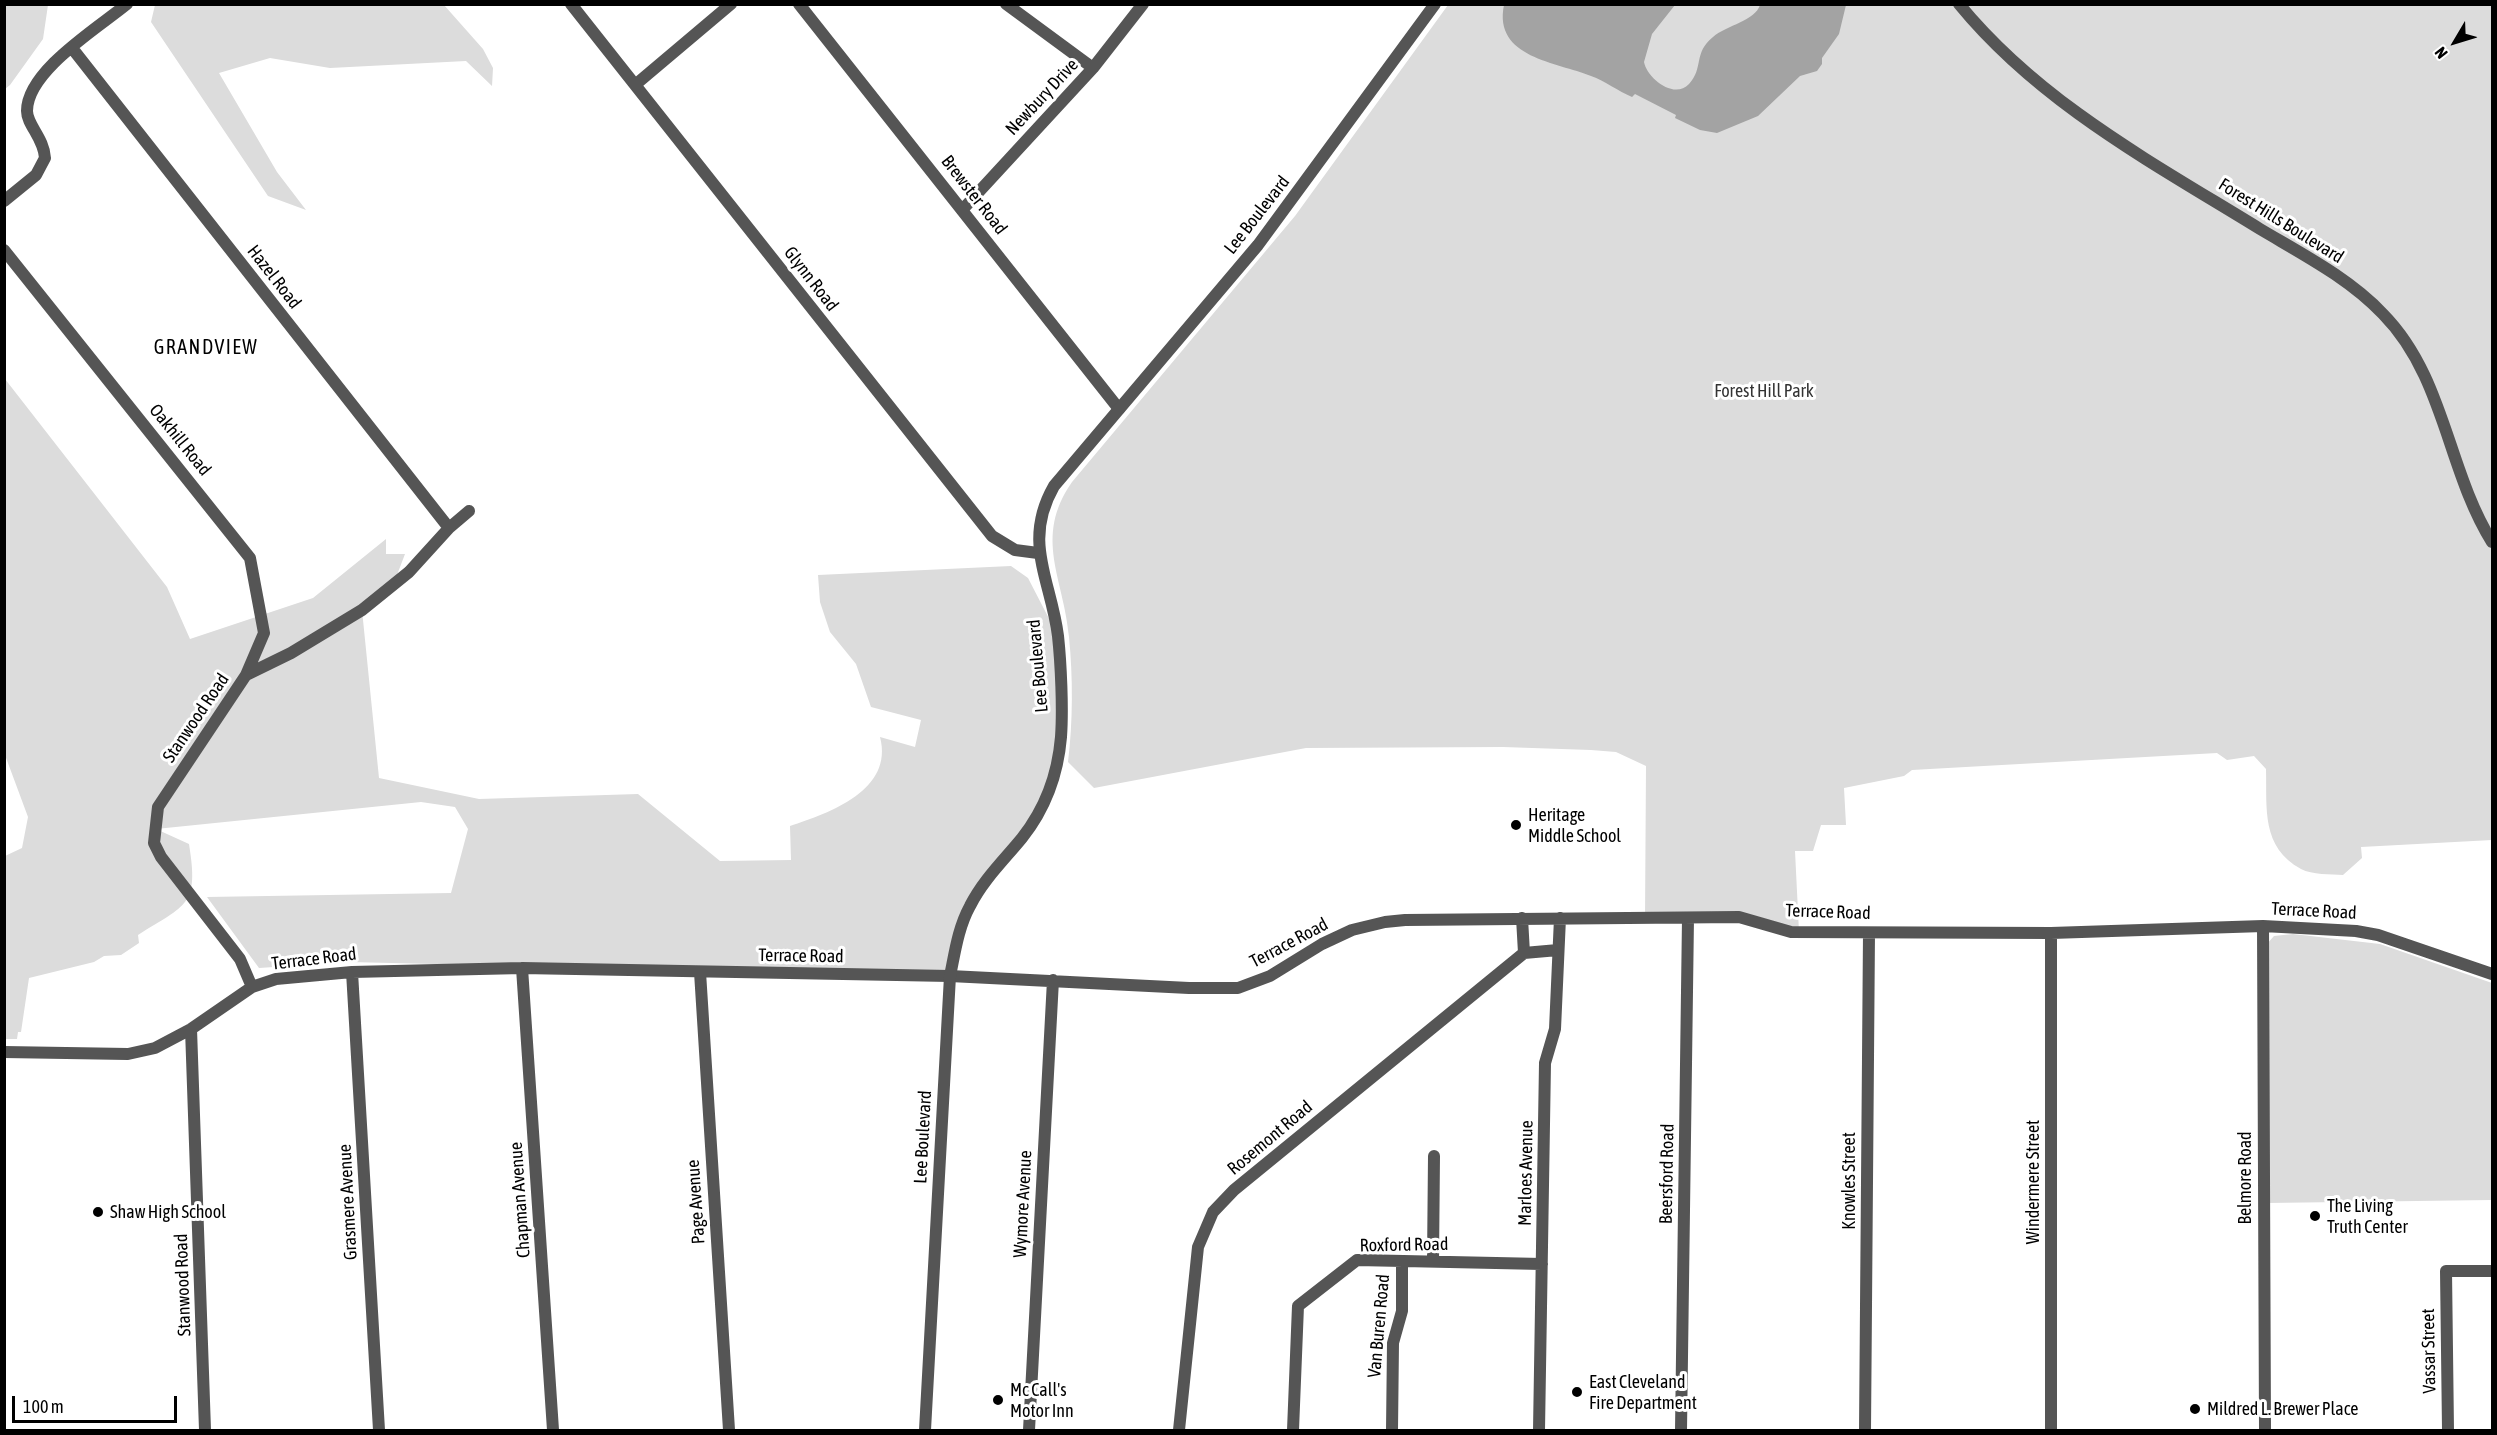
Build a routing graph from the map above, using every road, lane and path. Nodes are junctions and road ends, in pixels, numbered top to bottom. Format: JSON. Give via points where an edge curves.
{"nodes":[{"id":1,"x":127,"y":4,"type":"edge"},
{"id":2,"x":570,"y":4,"type":"edge"},
{"id":3,"x":731,"y":4,"type":"edge"},
{"id":4,"x":799,"y":4,"type":"edge"},
{"id":5,"x":1006,"y":4,"type":"edge"},
{"id":6,"x":1143,"y":4,"type":"edge"},
{"id":7,"x":1435,"y":4,"type":"edge"},
{"id":8,"x":1959,"y":4,"type":"edge"},
{"id":9,"x":72,"y":48,"type":"junction"},
{"id":10,"x":1093,"y":68,"type":"junction"},
{"id":11,"x":635,"y":85,"type":"junction"},
{"id":12,"x":4,"y":201,"type":"edge"},
{"id":13,"x":963,"y":209,"type":"junction"},
{"id":14,"x":4,"y":250,"type":"edge"},
{"id":15,"x":1119,"y":409,"type":"junction"},
{"id":16,"x":469,"y":511,"type":"dead end"},
{"id":17,"x":448,"y":528,"type":"junction"},
{"id":18,"x":2493,"y":542,"type":"edge"},
{"id":19,"x":1038,"y":553,"type":"junction"},
{"id":20,"x":246,"y":675,"type":"junction"},
{"id":21,"x":1522,"y":918,"type":"junction"},
{"id":22,"x":1560,"y":918,"type":"junction"},
{"id":23,"x":1688,"y":918,"type":"junction"},
{"id":24,"x":2263,"y":926,"type":"junction"},
{"id":25,"x":1869,"y":933,"type":"junction"},
{"id":26,"x":2051,"y":933,"type":"junction"},
{"id":27,"x":1558,"y":950,"type":"junction"},
{"id":28,"x":1524,"y":953,"type":"junction"},
{"id":29,"x":522,"y":968,"type":"junction"},
{"id":30,"x":352,"y":972,"type":"junction"},
{"id":31,"x":700,"y":972,"type":"junction"},
{"id":32,"x":2493,"y":974,"type":"edge"},
{"id":33,"x":950,"y":976,"type":"junction"},
{"id":34,"x":1053,"y":980,"type":"junction"},
{"id":35,"x":252,"y":987,"type":"junction"},
{"id":36,"x":191,"y":1029,"type":"junction"},
{"id":37,"x":4,"y":1052,"type":"edge"},
{"id":38,"x":1434,"y":1156,"type":"dead end"},
{"id":39,"x":1402,"y":1261,"type":"junction"},
{"id":40,"x":1433,"y":1261,"type":"junction"},
{"id":41,"x":1542,"y":1264,"type":"junction"},
{"id":42,"x":2493,"y":1271,"type":"edge"},
{"id":43,"x":205,"y":1431,"type":"edge"},
{"id":44,"x":379,"y":1431,"type":"edge"},
{"id":45,"x":553,"y":1431,"type":"edge"},
{"id":46,"x":729,"y":1431,"type":"edge"},
{"id":47,"x":925,"y":1431,"type":"edge"},
{"id":48,"x":1029,"y":1431,"type":"edge"},
{"id":49,"x":1179,"y":1431,"type":"edge"},
{"id":50,"x":1293,"y":1431,"type":"edge"},
{"id":51,"x":1392,"y":1431,"type":"edge"},
{"id":52,"x":1539,"y":1431,"type":"edge"},
{"id":53,"x":1681,"y":1431,"type":"edge"},
{"id":54,"x":1865,"y":1431,"type":"edge"},
{"id":55,"x":2051,"y":1431,"type":"edge"},
{"id":56,"x":2265,"y":1431,"type":"edge"},
{"id":57,"x":2448,"y":1431,"type":"edge"}],
"edges":[{"from":1,"to":9,"type":"street"},
{"from":2,"to":11,"type":"street","name":"Glynn Road"},
{"from":3,"to":11,"type":"street"},
{"from":4,"to":13,"type":"street","name":"Brewster Road"},
{"from":5,"to":10,"type":"street"},
{"from":6,"to":10,"type":"street","name":"Newbury Drive"},
{"from":7,"to":15,"type":"street","name":"Lee Boulevard","via":[[1286,209]]},
{"from":8,"to":18,"type":"street","name":"Forest Hills Boulevard","via":[[2032,80],[2090,124],[2335,275],[2384,314],[2428,380],[2463,482]]},
{"from":9,"to":12,"type":"street","via":[[51,66],[29,98],[27,115],[44,148],[42,168]]},
{"from":9,"to":17,"type":"street","name":"Hazel Road"},
{"from":10,"to":13,"type":"street","name":"Newbury Drive"},
{"from":11,"to":19,"type":"street","name":"Glynn Road","via":[[992,536],[1015,550]]},
{"from":13,"to":15,"type":"street","name":"Brewster Road"},
{"from":14,"to":20,"type":"street","name":"Oakhill Road","via":[[250,558],[264,633]]},
{"from":15,"to":19,"type":"street","name":"Lee Boulevard","via":[[1046,500]]},
{"from":16,"to":17,"type":"street","name":"Stanwood Road"},
{"from":17,"to":20,"type":"street","name":"Stanwood Road","via":[[409,572],[362,610]]},
{"from":19,"to":33,"type":"street","name":"Lee Boulevard","via":[[1058,636],[1058,760],[1044,800],[1024,836],[969,907],[959,931]]},
{"from":20,"to":35,"type":"street","name":"Stanwood Road","via":[[158,807],[154,843],[240,959]]},
{"from":21,"to":22,"type":"street","name":"Terrace Road"},
{"from":21,"to":28,"type":"street"},
{"from":21,"to":34,"type":"street","name":"Terrace Road","via":[[1405,920],[1370,925],[1336,937],[1270,976],[1238,987]]},
{"from":22,"to":23,"type":"street","name":"Terrace Road"},
{"from":22,"to":27,"type":"street","name":"Marloes Avenue"},
{"from":23,"to":25,"type":"street","name":"Terrace Road","via":[[1739,917],[1791,932]]},
{"from":23,"to":53,"type":"street","name":"Beersford Road"},
{"from":24,"to":26,"type":"street","name":"Terrace Road"},
{"from":24,"to":32,"type":"street","name":"Terrace Road","via":[[2378,935]]},
{"from":24,"to":56,"type":"street","name":"Belmore Road"},
{"from":25,"to":26,"type":"street","name":"Terrace Road"},
{"from":25,"to":54,"type":"street","name":"Knowles Street"},
{"from":26,"to":55,"type":"street","name":"Windermere Street"},
{"from":27,"to":28,"type":"street"},
{"from":27,"to":41,"type":"street","name":"Marloes Avenue","via":[[1556,1029],[1545,1063]]},
{"from":28,"to":49,"type":"street","name":"Rosemont Road","via":[[1234,1190],[1214,1212],[1198,1247]]},
{"from":29,"to":30,"type":"street","name":"Terrace Road"},
{"from":29,"to":31,"type":"street","name":"Terrace Road"},
{"from":29,"to":45,"type":"street","name":"Chapman Avenue"},
{"from":30,"to":35,"type":"street","name":"Terrace Road","via":[[276,979]]},
{"from":30,"to":44,"type":"street","name":"Grasmere Avenue"},
{"from":31,"to":33,"type":"street","name":"Terrace Road"},
{"from":31,"to":46,"type":"street","name":"Page Avenue"},
{"from":33,"to":34,"type":"street","name":"Terrace Road"},
{"from":33,"to":47,"type":"street","name":"Lee Boulevard"},
{"from":34,"to":48,"type":"street","name":"Wymore Avenue"},
{"from":35,"to":36,"type":"street","name":"Terrace Road"},
{"from":36,"to":37,"type":"street","name":"Terrace Road","via":[[155,1048],[128,1054]]},
{"from":36,"to":43,"type":"street","name":"Stanwood Road"},
{"from":38,"to":40,"type":"street"},
{"from":39,"to":40,"type":"street","name":"Roxford Road"},
{"from":39,"to":50,"type":"street","name":"Roxford Road","via":[[1356,1260],[1298,1306]]},
{"from":39,"to":51,"type":"street","name":"Van Buren Road","via":[[1402,1311],[1393,1343]]},
{"from":40,"to":41,"type":"street","name":"Roxford Road"},
{"from":41,"to":52,"type":"street","name":"Marloes Avenue"},
{"from":42,"to":57,"type":"street","name":"Vassar Street","via":[[2446,1271]]}]}
